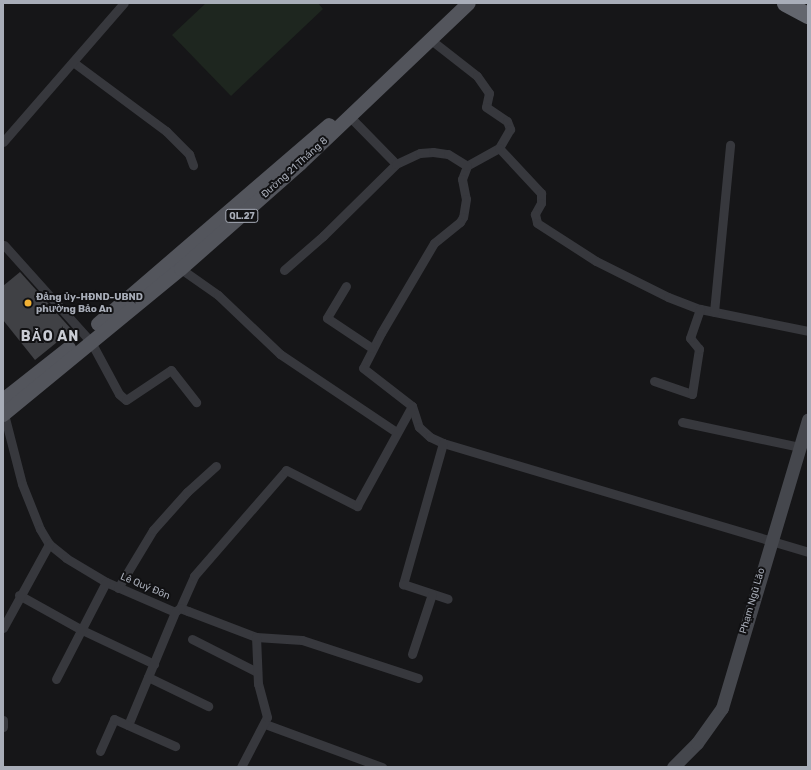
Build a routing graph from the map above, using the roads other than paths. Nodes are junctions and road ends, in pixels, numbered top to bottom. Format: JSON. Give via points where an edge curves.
{"nodes":[{"id":1,"x":124,"y":3,"type":"edge"},
{"id":2,"x":456,"y":3,"type":"edge"},
{"id":3,"x":468,"y":3,"type":"edge"},
{"id":4,"x":785,"y":3,"type":"edge"},
{"id":5,"x":808,"y":15,"type":"edge"},
{"id":6,"x":431,"y":40,"type":"junction"},
{"id":7,"x":73,"y":62,"type":"junction"},
{"id":8,"x":351,"y":118,"type":"junction"},
{"id":9,"x":3,"y":142,"type":"edge"},
{"id":10,"x":730,"y":145,"type":"dead end"},
{"id":11,"x":499,"y":148,"type":"junction"},
{"id":12,"x":396,"y":164,"type":"junction"},
{"id":13,"x":193,"y":165,"type":"dead end"},
{"id":14,"x":467,"y":166,"type":"junction"},
{"id":15,"x":4,"y":245,"type":"edge"},
{"id":16,"x":181,"y":269,"type":"junction"},
{"id":17,"x":284,"y":270,"type":"dead end"},
{"id":18,"x":346,"y":286,"type":"dead end"},
{"id":19,"x":700,"y":309,"type":"junction"},
{"id":20,"x":714,"y":312,"type":"junction"},
{"id":21,"x":808,"y":331,"type":"edge"},
{"id":22,"x":88,"y":338,"type":"junction"},
{"id":23,"x":372,"y":348,"type":"junction"},
{"id":24,"x":654,"y":381,"type":"dead end"},
{"id":25,"x":196,"y":402,"type":"dead end"},
{"id":26,"x":412,"y":406,"type":"junction"},
{"id":27,"x":3,"y":410,"type":"edge"},
{"id":28,"x":808,"y":420,"type":"edge"},
{"id":29,"x":682,"y":422,"type":"dead end"},
{"id":30,"x":396,"y":432,"type":"junction"},
{"id":31,"x":443,"y":443,"type":"junction"},
{"id":32,"x":800,"y":447,"type":"junction"},
{"id":33,"x":216,"y":466,"type":"dead end"},
{"id":34,"x":770,"y":541,"type":"junction"},
{"id":35,"x":49,"y":544,"type":"junction"},
{"id":36,"x":808,"y":552,"type":"edge"},
{"id":37,"x":106,"y":582,"type":"junction"},
{"id":38,"x":118,"y":588,"type":"junction"},
{"id":39,"x":432,"y":594,"type":"junction"},
{"id":40,"x":19,"y":595,"type":"junction"},
{"id":41,"x":448,"y":599,"type":"dead end"},
{"id":42,"x":177,"y":610,"type":"junction"},
{"id":43,"x":3,"y":628,"type":"edge"},
{"id":44,"x":80,"y":629,"type":"junction"},
{"id":45,"x":256,"y":636,"type":"junction"},
{"id":46,"x":192,"y":639,"type":"dead end"},
{"id":47,"x":412,"y":654,"type":"dead end"},
{"id":48,"x":154,"y":664,"type":"junction"},
{"id":49,"x":257,"y":672,"type":"junction"},
{"id":50,"x":148,"y":677,"type":"junction"},
{"id":51,"x":418,"y":678,"type":"dead end"},
{"id":52,"x":56,"y":679,"type":"dead end"},
{"id":53,"x":208,"y":706,"type":"dead end"},
{"id":54,"x":3,"y":720,"type":"edge"},
{"id":55,"x":265,"y":724,"type":"junction"},
{"id":56,"x":128,"y":725,"type":"junction"},
{"id":57,"x":3,"y":727,"type":"edge"},
{"id":58,"x":175,"y":746,"type":"dead end"},
{"id":59,"x":100,"y":751,"type":"dead end"},
{"id":60,"x":241,"y":767,"type":"edge"},
{"id":61,"x":382,"y":767,"type":"edge"},
{"id":62,"x":673,"y":767,"type":"edge"}],
"edges":[{"from":1,"to":7,"type":"street"},
{"from":2,"to":22,"type":"main road","name":"Đường 21 Tháng 8","number":"QL.27","via":[[378,82]]},
{"from":3,"to":6,"type":"main road","name":"Đường 21 Tháng 8","number":"QL.27"},
{"from":4,"to":5,"type":"highway"},
{"from":6,"to":8,"type":"main road","name":"Đường 21 Tháng 8","number":"QL.27"},
{"from":6,"to":11,"type":"street","via":[[477,76],[489,93],[486,107],[510,125],[508,135]]},
{"from":7,"to":9,"type":"street"},
{"from":7,"to":13,"type":"street","via":[[166,131],[189,154]]},
{"from":8,"to":12,"type":"street"},
{"from":8,"to":16,"type":"main road","name":"Đường 21 Tháng 8","number":"QL.27"},
{"from":10,"to":20,"type":"street"},
{"from":11,"to":14,"type":"street"},
{"from":11,"to":19,"type":"street","via":[[541,193],[541,203],[534,219],[541,226],[596,261],[668,297]]},
{"from":12,"to":14,"type":"street","via":[[420,153],[433,152],[448,154]]},
{"from":12,"to":17,"type":"street","via":[[323,236]]},
{"from":14,"to":23,"type":"street","via":[[462,179],[466,199],[463,217],[434,243]]},
{"from":15,"to":22,"type":"street"},
{"from":16,"to":22,"type":"main road","name":"Đường 21 Tháng 8","number":"QL.27"},
{"from":16,"to":30,"type":"street","via":[[218,295],[280,354]]},
{"from":18,"to":23,"type":"street","via":[[327,318]]},
{"from":19,"to":20,"type":"street"},
{"from":19,"to":24,"type":"street","via":[[690,338],[699,349],[692,394]]},
{"from":20,"to":21,"type":"street"},
{"from":22,"to":25,"type":"street","via":[[119,394],[126,400],[171,370]]},
{"from":22,"to":27,"type":"main road","name":"Đường 21 Tháng 8","number":"QL.27"},
{"from":23,"to":26,"type":"street","via":[[363,368]]},
{"from":26,"to":30,"type":"street"},
{"from":26,"to":31,"type":"street","via":[[419,426],[430,437]]},
{"from":27,"to":35,"type":"street","name":"Lê Quý Đôn","via":[[22,484],[40,530]]},
{"from":28,"to":32,"type":"street","name":"Phạm Ngũ Lão"},
{"from":29,"to":32,"type":"street"},
{"from":30,"to":42,"type":"street","via":[[357,506],[286,470],[194,576]]},
{"from":31,"to":34,"type":"street"},
{"from":31,"to":39,"type":"street","via":[[403,584]]},
{"from":32,"to":34,"type":"street","name":"Phạm Ngũ Lão"},
{"from":33,"to":38,"type":"street","via":[[153,530]]},
{"from":34,"to":36,"type":"street"},
{"from":34,"to":62,"type":"street","name":"Phạm Ngũ Lão","via":[[722,708],[696,743]]},
{"from":35,"to":37,"type":"street","name":"Lê Quý Đôn","via":[[66,558]]},
{"from":35,"to":40,"type":"street"},
{"from":37,"to":38,"type":"street","name":"Lê Quý Đôn"},
{"from":37,"to":44,"type":"street"},
{"from":38,"to":42,"type":"street","name":"Lê Quý Đôn"},
{"from":39,"to":41,"type":"street"},
{"from":39,"to":47,"type":"street"},
{"from":40,"to":43,"type":"street"},
{"from":40,"to":44,"type":"street"},
{"from":42,"to":45,"type":"street","name":"Lê Quý Đôn"},
{"from":42,"to":48,"type":"street"},
{"from":44,"to":48,"type":"street"},
{"from":44,"to":52,"type":"street"},
{"from":45,"to":49,"type":"street"},
{"from":45,"to":51,"type":"street","name":"Lê Quý Đôn","via":[[302,640]]},
{"from":46,"to":49,"type":"street"},
{"from":48,"to":50,"type":"street"},
{"from":49,"to":55,"type":"street","via":[[265,704]]},
{"from":50,"to":53,"type":"street"},
{"from":50,"to":56,"type":"street"},
{"from":54,"to":57,"type":"street"},
{"from":55,"to":60,"type":"street"},
{"from":55,"to":61,"type":"street"},
{"from":56,"to":58,"type":"street"},
{"from":56,"to":59,"type":"street","via":[[114,718]]}]}
